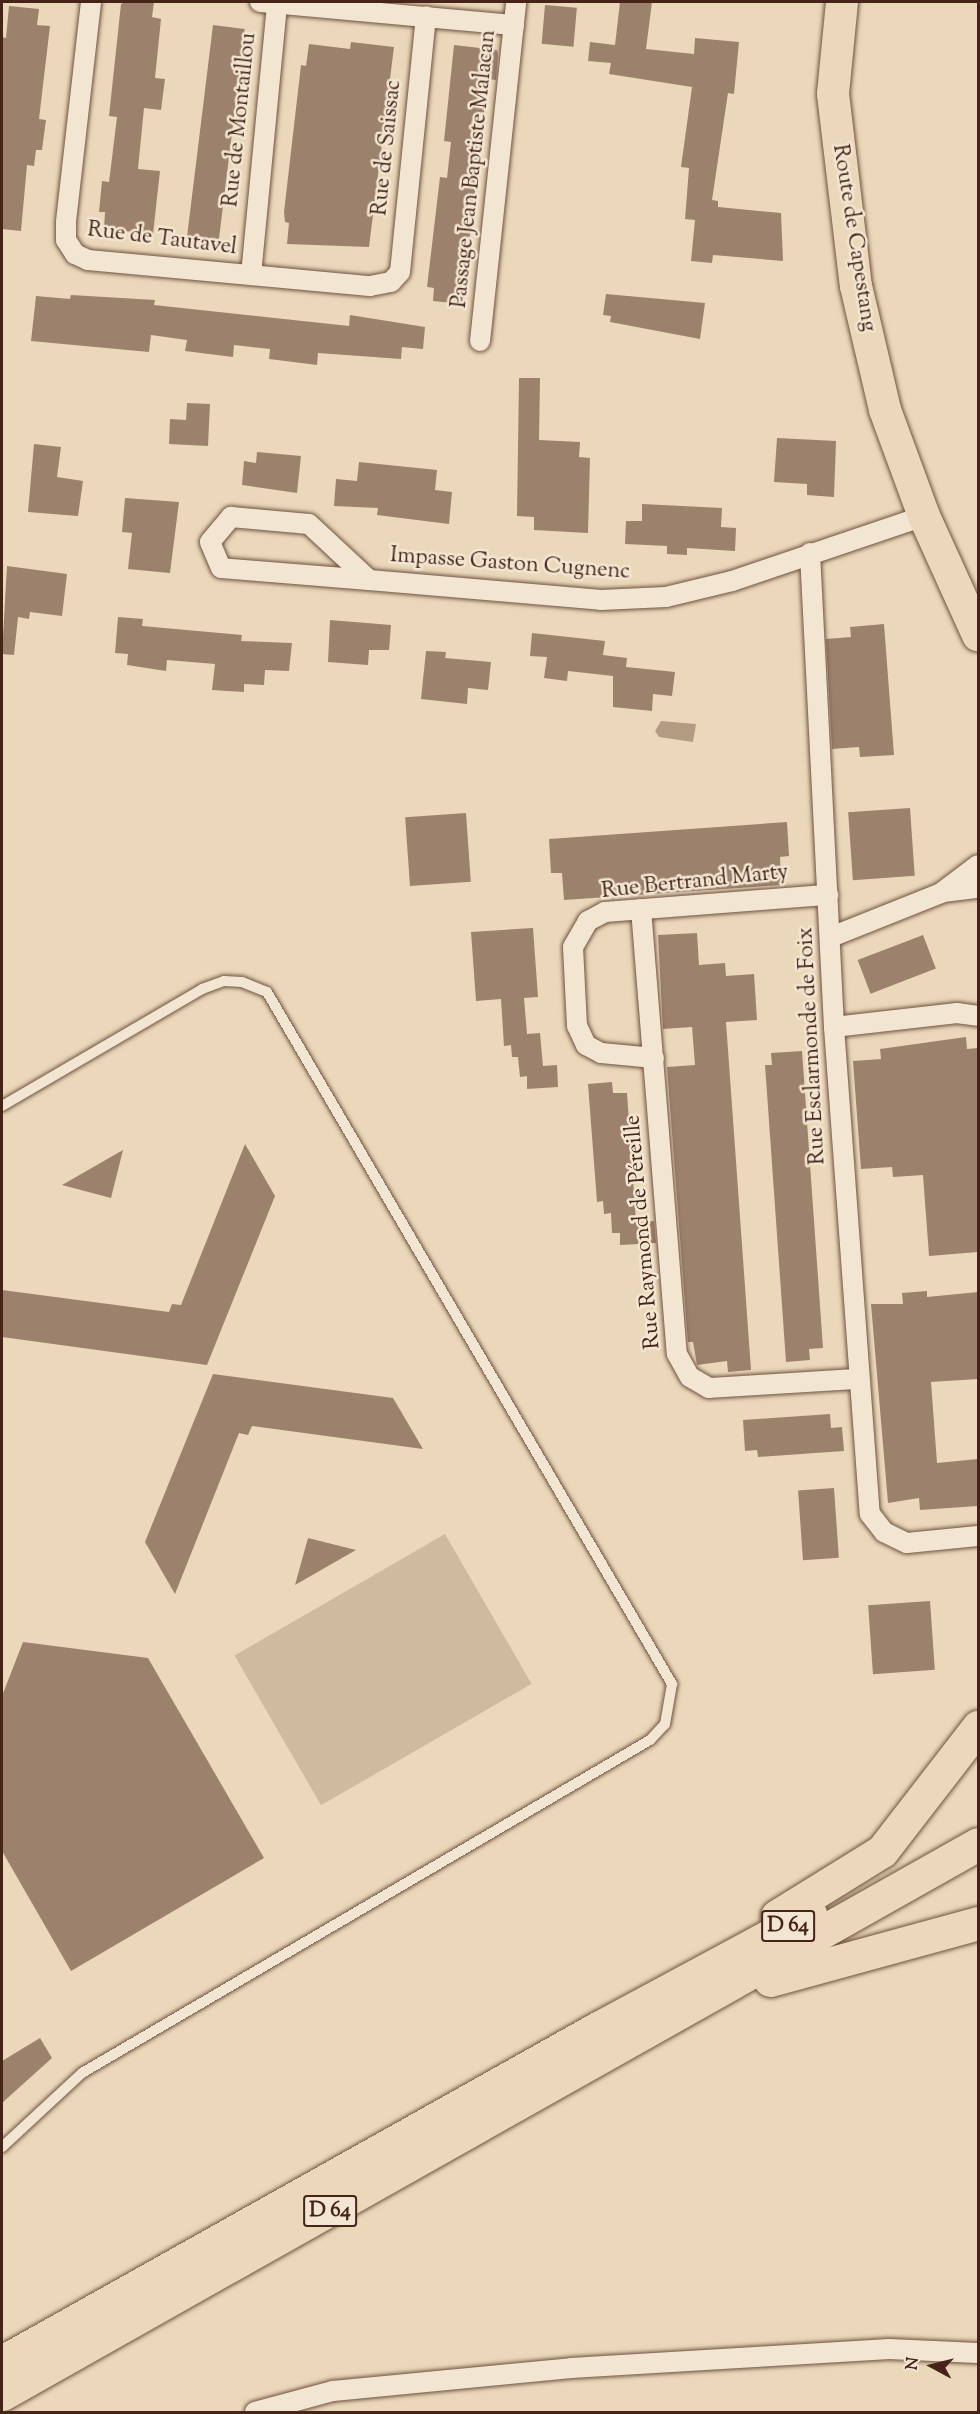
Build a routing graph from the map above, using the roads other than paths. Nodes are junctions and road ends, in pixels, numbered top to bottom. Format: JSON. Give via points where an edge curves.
{"nodes":[{"id":1,"x":91,"y":2,"type":"edge"},
{"id":2,"x":516,"y":2,"type":"edge"},
{"id":3,"x":842,"y":2,"type":"edge"},
{"id":4,"x":268,"y":3,"type":"edge"},
{"id":5,"x":426,"y":16,"type":"junction"},
{"id":6,"x":514,"y":25,"type":"junction"},
{"id":7,"x":250,"y":275,"type":"junction"},
{"id":8,"x":391,"y":282,"type":"joint"},
{"id":9,"x":480,"y":341,"type":"dead end"},
{"id":10,"x":924,"y":516,"type":"junction"},
{"id":11,"x":810,"y":553,"type":"junction"},
{"id":12,"x":369,"y":580,"type":"junction"},
{"id":13,"x":978,"y":635,"type":"edge"},
{"id":14,"x":978,"y":865,"type":"edge"},
{"id":15,"x":978,"y":888,"type":"edge"},
{"id":16,"x":941,"y":893,"type":"junction"},
{"id":17,"x":828,"y":895,"type":"junction"},
{"id":18,"x":641,"y":909,"type":"junction"},
{"id":19,"x":831,"y":937,"type":"junction"},
{"id":20,"x":978,"y":1016,"type":"edge"},
{"id":21,"x":834,"y":1027,"type":"junction"},
{"id":22,"x":654,"y":1058,"type":"junction"},
{"id":23,"x":2,"y":1106,"type":"edge"},
{"id":24,"x":858,"y":1379,"type":"junction"},
{"id":25,"x":978,"y":1536,"type":"edge"},
{"id":26,"x":978,"y":1727,"type":"edge"},
{"id":27,"x":978,"y":1824,"type":"edge"},
{"id":28,"x":978,"y":1844,"type":"edge"},
{"id":29,"x":978,"y":1923,"type":"edge"},
{"id":30,"x":657,"y":2026,"type":"junction"},
{"id":31,"x":598,"y":2028,"type":"junction"},
{"id":32,"x":2,"y":2147,"type":"edge"},
{"id":33,"x":978,"y":2353,"type":"edge"},
{"id":34,"x":2,"y":2362,"type":"edge"},
{"id":35,"x":2,"y":2394,"type":"edge"},
{"id":36,"x":255,"y":2412,"type":"edge"}],
"edges":[{"from":1,"to":7,"type":"street","name":"Rue de Tautavel","via":[[66,240],[75,254],[88,260]]},
{"from":2,"to":6,"type":"street","name":"Passage Jean Baptiste Malacan"},
{"from":3,"to":10,"type":"main road","name":"Route de Capestang","via":[[833,94],[856,286],[885,410]]},
{"from":4,"to":5,"type":"street"},
{"from":4,"to":7,"type":"street","name":"Rue de Montaillou"},
{"from":5,"to":6,"type":"street"},
{"from":5,"to":8,"type":"street","name":"Rue de Saissac","via":[[400,272]]},
{"from":6,"to":9,"type":"street","name":"Passage Jean Baptiste Malacan"},
{"from":7,"to":8,"type":"street","name":"Rue de Tautavel","via":[[370,286]]},
{"from":10,"to":11,"type":"street","name":"Impasse Gaston Cugnenc"},
{"from":10,"to":13,"type":"main road","name":"Route de Capestang"},
{"from":11,"to":12,"type":"street","name":"Impasse Gaston Cugnenc","via":[[732,581],[666,597],[601,600]]},
{"from":11,"to":17,"type":"street","name":"Rue Esclarmonde de Foix"},
{"from":12,"to":12,"type":"street","name":"Impasse Gaston Cugnenc","via":[[309,524],[231,517],[210,542],[221,568]]},
{"from":14,"to":16,"type":"street"},
{"from":15,"to":16,"type":"street"},
{"from":16,"to":19,"type":"street"},
{"from":17,"to":18,"type":"street","name":"Rue Bertrand Marty"},
{"from":17,"to":19,"type":"street","name":"Rue Esclarmonde de Foix"},
{"from":18,"to":22,"type":"street","name":"Rue Raymond de Péreille"},
{"from":18,"to":22,"type":"street","name":"Rue Bertrand Marty","via":[[605,912],[578,931],[573,947],[577,1026],[586,1045],[601,1053]]},
{"from":19,"to":21,"type":"street","name":"Rue Esclarmonde de Foix"},
{"from":20,"to":21,"type":"street","via":[[957,1013]]},
{"from":21,"to":24,"type":"street","name":"Rue Esclarmonde de Foix"},
{"from":22,"to":24,"type":"street","name":"Rue Raymond de Péreille","via":[[677,1354],[690,1377],[709,1388]]},
{"from":23,"to":32,"type":"lane","via":[[202,989],[224,981],[242,982],[267,992],[672,1684],[665,1724],[650,1740],[82,2073]]},
{"from":24,"to":25,"type":"street","name":"Rue Esclarmonde de Foix","via":[[870,1514],[884,1532],[907,1543]]},
{"from":26,"to":31,"type":"highway","via":[[882,1851]]},
{"from":27,"to":31,"type":"highway","number":"D 64"},
{"from":28,"to":30,"type":"highway","number":"D 64"},
{"from":29,"to":30,"type":"highway","via":[[794,1970]]},
{"from":30,"to":35,"type":"highway","number":"D 64"},
{"from":31,"to":34,"type":"highway","number":"D 64"},
{"from":33,"to":36,"type":"street","via":[[889,2349],[571,2368],[333,2391]]}]}
